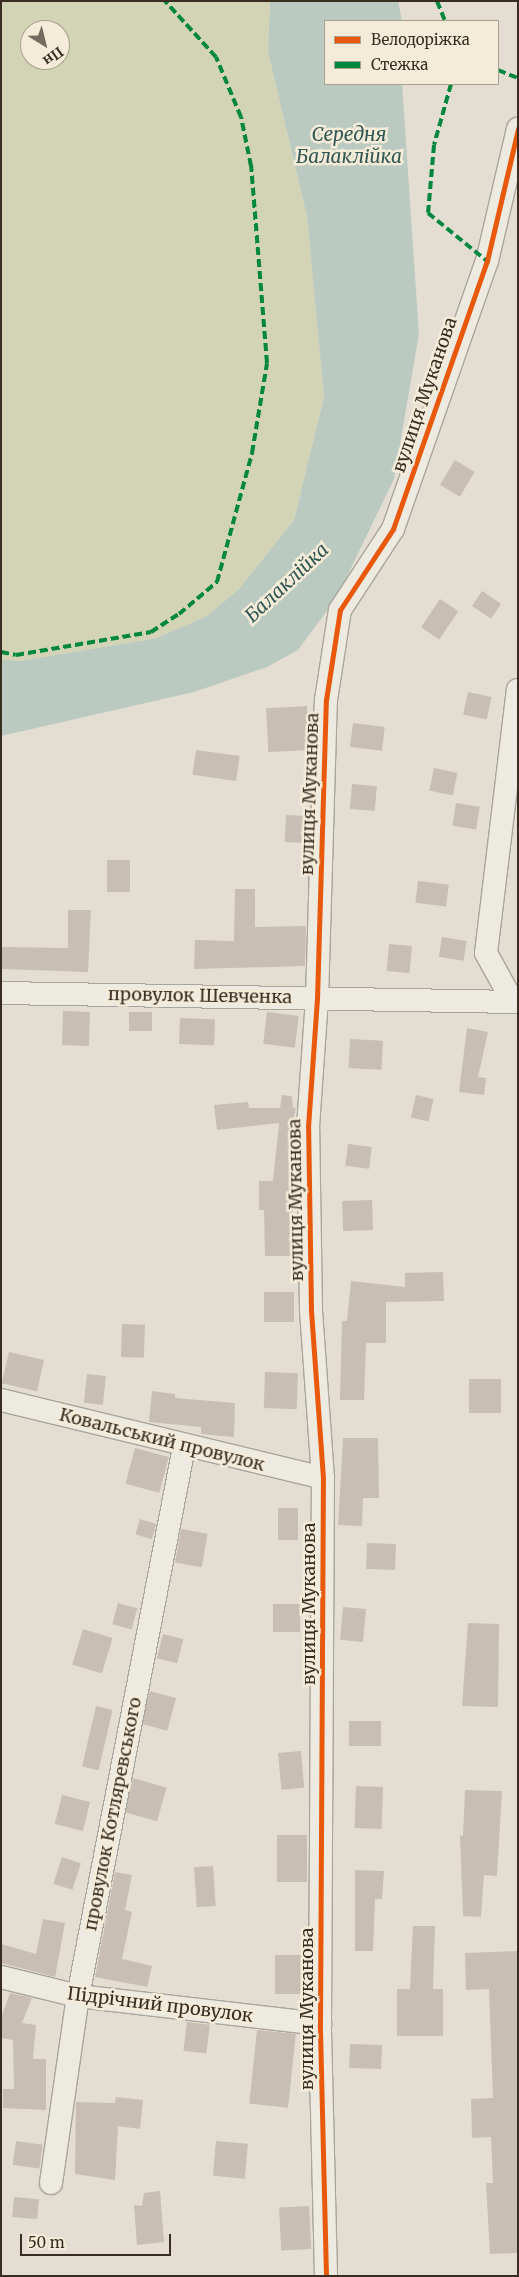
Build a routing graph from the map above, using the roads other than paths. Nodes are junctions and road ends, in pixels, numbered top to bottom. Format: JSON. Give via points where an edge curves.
{"nodes":[{"id":1,"x":518,"y":130,"type":"edge"},
{"id":2,"x":518,"y":690,"type":"edge"},
{"id":3,"x":1,"y":993,"type":"edge"},
{"id":4,"x":317,"y":999,"type":"junction"},
{"id":5,"x":516,"y":1002,"type":"edge"},
{"id":6,"x":1,"y":1400,"type":"edge"},
{"id":7,"x":184,"y":1447,"type":"junction"},
{"id":8,"x":323,"y":1478,"type":"junction"},
{"id":9,"x":1,"y":1977,"type":"edge"},
{"id":10,"x":78,"y":1996,"type":"junction"},
{"id":11,"x":320,"y":2024,"type":"junction"},
{"id":12,"x":51,"y":2184,"type":"dead end"},
{"id":13,"x":326,"y":2276,"type":"edge"}],
"edges":[{"from":1,"to":4,"type":"street","name":"вулиця Муканова","via":[[487,261],[393,529],[340,610],[326,700]]},
{"from":2,"to":5,"type":"street","via":[[486,953]]},
{"from":3,"to":4,"type":"street","name":"провулок Шевченка"},
{"from":4,"to":5,"type":"street","name":"провулок Шевченка"},
{"from":4,"to":8,"type":"street","name":"вулиця Муканова","via":[[308,1136],[311,1310]]},
{"from":6,"to":7,"type":"street","name":"Ковальський провулок"},
{"from":7,"to":8,"type":"street","name":"Ковальський провулок"},
{"from":7,"to":10,"type":"street","name":"провулок Котляревського"},
{"from":8,"to":11,"type":"street","name":"вулиця Муканова"},
{"from":9,"to":10,"type":"street","name":"Підрічний провулок"},
{"from":10,"to":11,"type":"street","name":"Підрічний провулок"},
{"from":10,"to":12,"type":"street","name":"провулок Котляревського"},
{"from":11,"to":13,"type":"street","name":"вулиця Муканова"}]}
